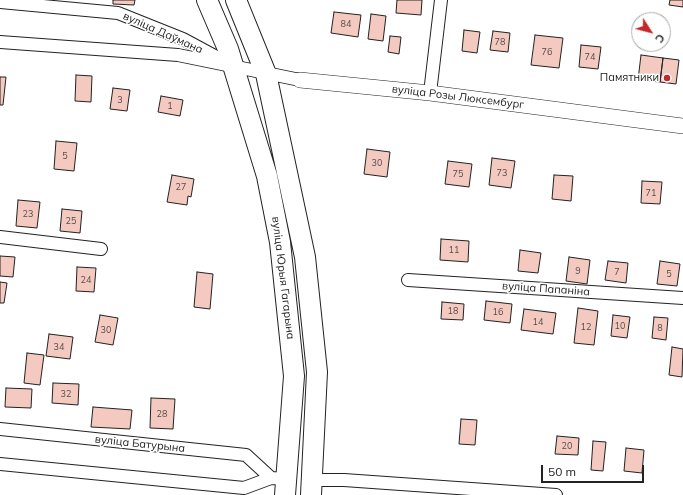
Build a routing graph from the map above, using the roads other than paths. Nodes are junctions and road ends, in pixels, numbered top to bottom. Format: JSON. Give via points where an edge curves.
{"nodes":[{"id":1,"x":207,"y":0,"type":"edge"},
{"id":2,"x":236,"y":0,"type":"edge"},
{"id":3,"x":441,"y":0,"type":"edge"},
{"id":4,"x":0,"y":2,"type":"edge"},
{"id":5,"x":0,"y":42,"type":"edge"},
{"id":6,"x":233,"y":66,"type":"junction"},
{"id":7,"x":266,"y":74,"type":"junction"},
{"id":8,"x":300,"y":80,"type":"joint"},
{"id":9,"x":430,"y":93,"type":"junction"},
{"id":10,"x":683,"y":126,"type":"edge"},
{"id":11,"x":0,"y":237,"type":"edge"},
{"id":12,"x":101,"y":249,"type":"dead end"},
{"id":13,"x":408,"y":280,"type":"dead end"},
{"id":14,"x":683,"y":298,"type":"edge"},
{"id":15,"x":0,"y":429,"type":"edge"},
{"id":16,"x":0,"y":464,"type":"edge"},
{"id":17,"x":281,"y":484,"type":"edge"},
{"id":18,"x":311,"y":488,"type":"edge"},
{"id":19,"x":556,"y":495,"type":"edge"}],
"edges":[{"from":1,"to":6,"type":"main road","name":"вуліца Юрыя Гагарына"},
{"from":2,"to":7,"type":"main road","name":"вуліца Юрыя Гагарына"},
{"from":3,"to":9,"type":"street"},
{"from":4,"to":6,"type":"street","name":"вуліца Даўмана","via":[[118,13],[183,39]]},
{"from":5,"to":6,"type":"street","name":"вуліца Даўмана","via":[[178,55]]},
{"from":6,"to":7,"type":"street","name":"вуліца Розы Люксембург"},
{"from":6,"to":17,"type":"main road","name":"вуліца Юрыя Гагарына","via":[[267,176],[280,242],[294,376]]},
{"from":7,"to":8,"type":"street","name":"вуліца Розы Люксембург"},
{"from":7,"to":18,"type":"main road","name":"вуліца Юрыя Гагарына","via":[[305,256],[317,372]]},
{"from":8,"to":9,"type":"street","name":"вуліца Розы Люксембург"},
{"from":9,"to":10,"type":"street","name":"вуліца Розы Люксембург"},
{"from":11,"to":12,"type":"street"},
{"from":13,"to":14,"type":"street","name":"вуліца Папаніна"},
{"from":15,"to":17,"type":"street","name":"вуліца Батурына","via":[[246,455]]},
{"from":16,"to":17,"type":"street","via":[[244,488]]},
{"from":18,"to":19,"type":"street","via":[[344,480]]}]}
